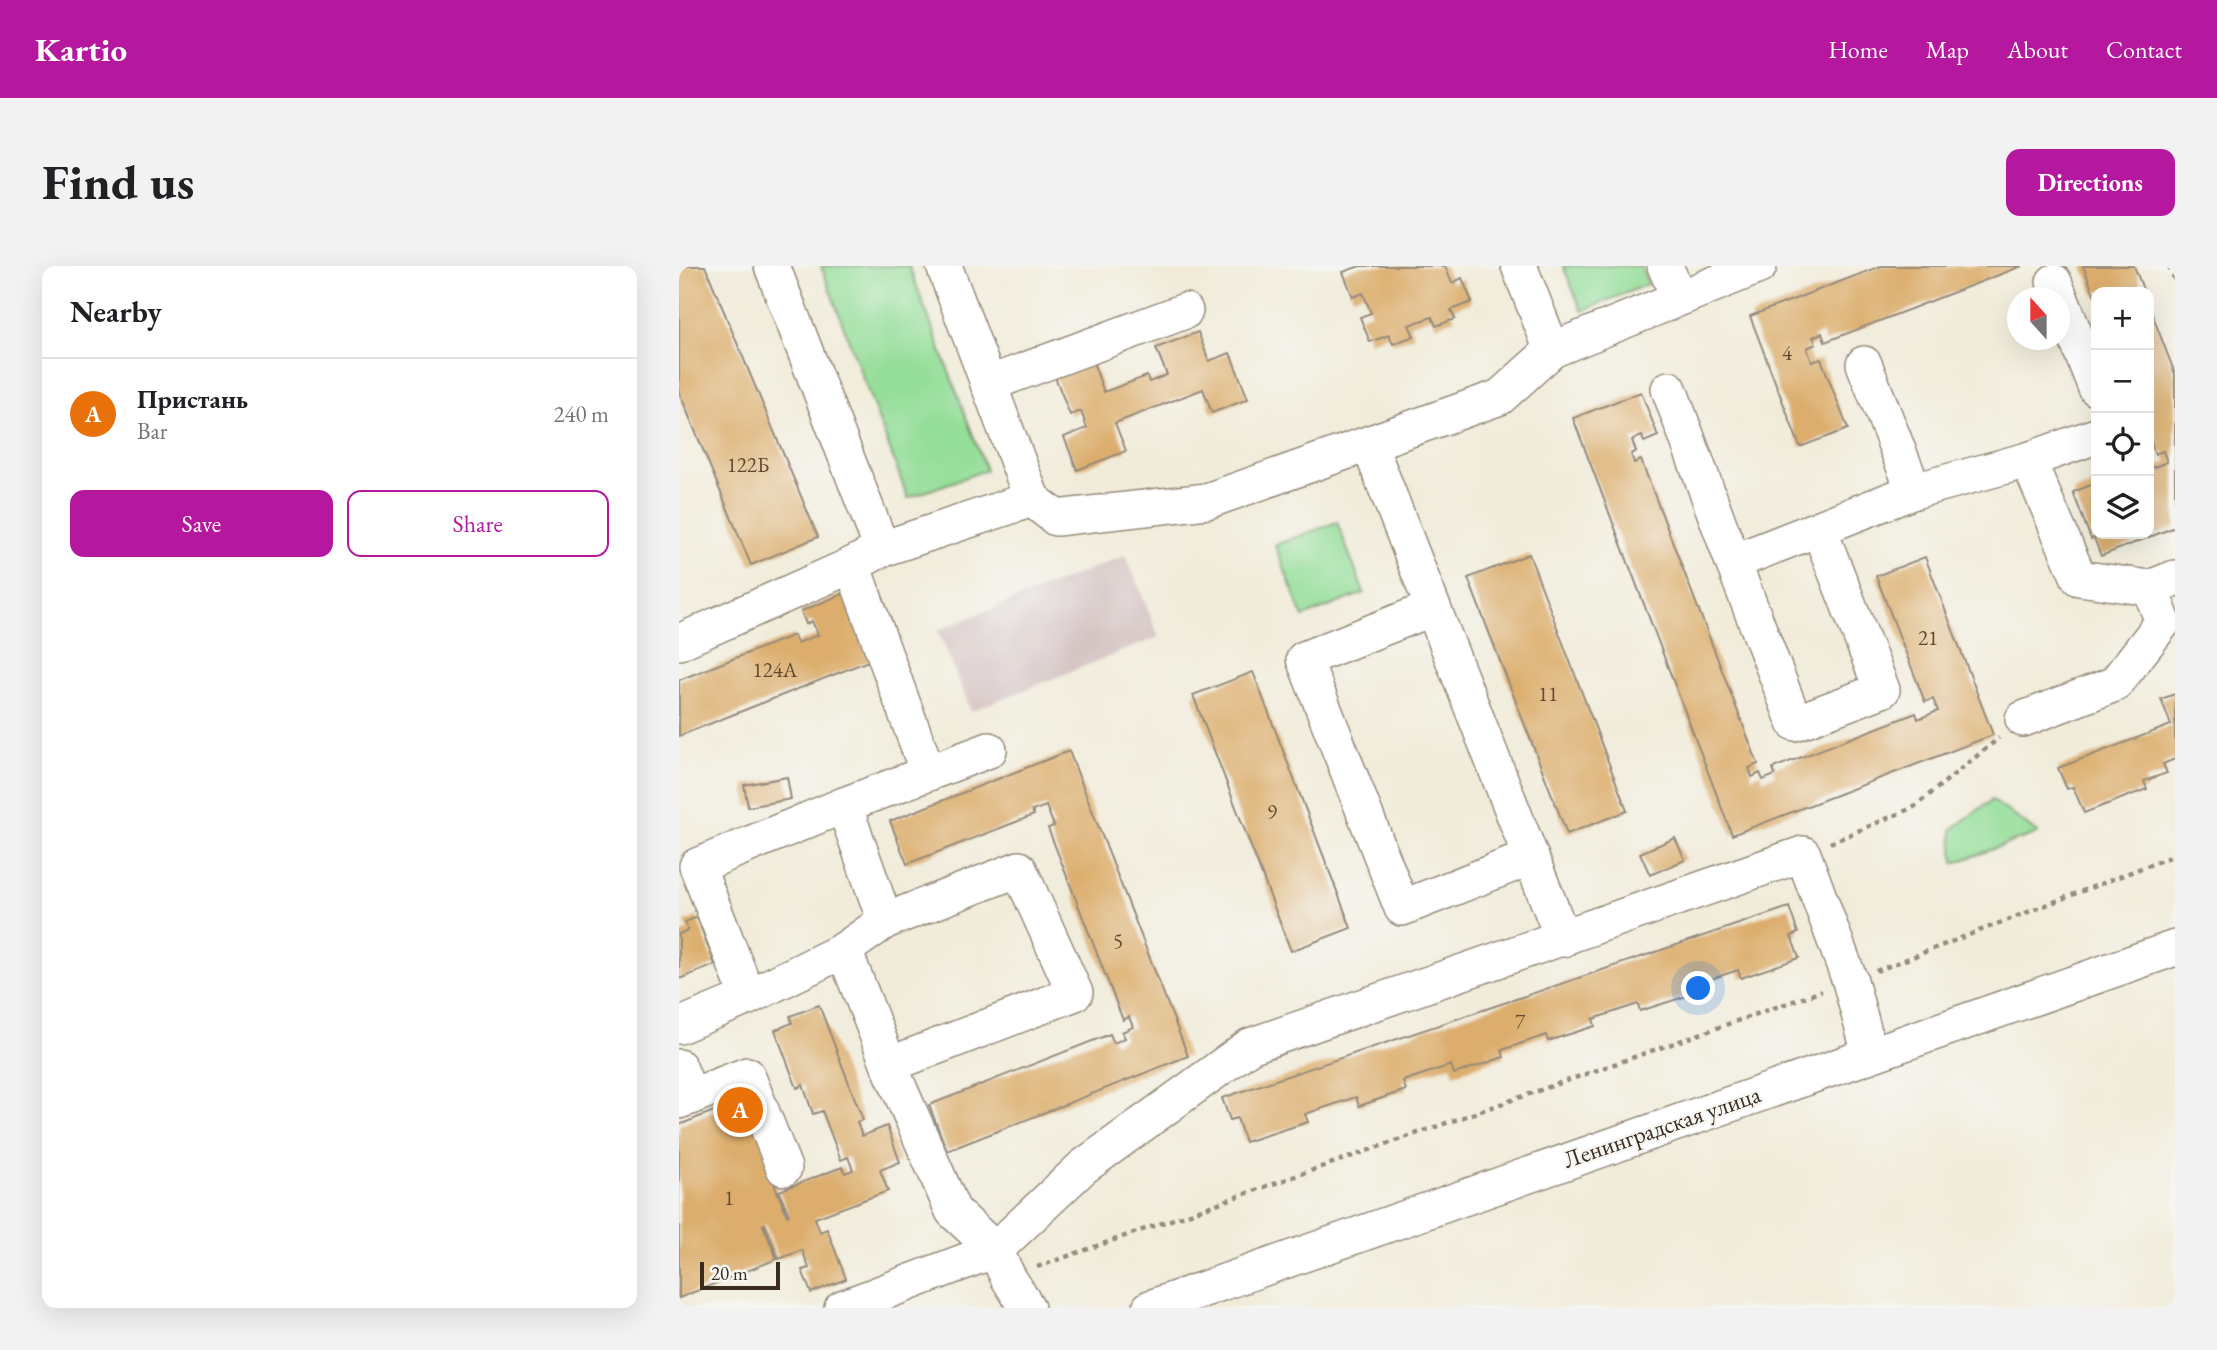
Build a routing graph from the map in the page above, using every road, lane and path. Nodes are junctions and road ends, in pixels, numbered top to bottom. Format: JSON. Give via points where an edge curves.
{"nodes":[{"id":1,"x":772,"y":266,"type":"edge"},
{"id":2,"x":944,"y":266,"type":"edge"},
{"id":3,"x":1519,"y":266,"type":"edge"},
{"id":4,"x":1665,"y":266,"type":"edge"},
{"id":5,"x":1759,"y":266,"type":"edge"},
{"id":6,"x":2169,"y":266,"type":"edge"},
{"id":7,"x":2175,"y":281,"type":"edge"},
{"id":8,"x":2054,"y":282,"type":"dead end"},
{"id":9,"x":1679,"y":298,"type":"junction"},
{"id":10,"x":1185,"y":311,"type":"dead end"},
{"id":11,"x":1552,"y":350,"type":"junction"},
{"id":12,"x":1864,"y":364,"type":"dead end"},
{"id":13,"x":2091,"y":375,"type":"edge"},
{"id":14,"x":988,"y":384,"type":"junction"},
{"id":15,"x":1669,"y":389,"type":"dead end"},
{"id":16,"x":2091,"y":438,"type":"edge"},
{"id":17,"x":1369,"y":444,"type":"junction"},
{"id":18,"x":2028,"y":460,"type":"junction"},
{"id":19,"x":1914,"y":491,"type":"junction"},
{"id":20,"x":1032,"y":499,"type":"junction"},
{"id":21,"x":1819,"y":529,"type":"junction"},
{"id":22,"x":883,"y":549,"type":"junction"},
{"id":23,"x":1733,"y":562,"type":"junction"},
{"id":24,"x":852,"y":565,"type":"junction"},
{"id":25,"x":2163,"y":583,"type":"edge"},
{"id":26,"x":1433,"y":608,"type":"junction"},
{"id":27,"x":679,"y":642,"type":"edge"},
{"id":28,"x":2023,"y":719,"type":"joint"},
{"id":29,"x":989,"y":750,"type":"dead end"},
{"id":30,"x":928,"y":772,"type":"junction"},
{"id":31,"x":843,"y":805,"type":"junction"},
{"id":32,"x":1803,"y":854,"type":"junction"},
{"id":33,"x":2175,"y":855,"type":"edge"},
{"id":34,"x":1531,"y":857,"type":"junction"},
{"id":35,"x":885,"y":922,"type":"junction"},
{"id":36,"x":1563,"y":939,"type":"junction"},
{"id":37,"x":2175,"y":948,"type":"edge"},
{"id":38,"x":844,"y":950,"type":"junction"},
{"id":39,"x":1850,"y":981,"type":"junction"},
{"id":40,"x":748,"y":997,"type":"junction"},
{"id":41,"x":679,"y":1026,"type":"edge"},
{"id":42,"x":1870,"y":1054,"type":"junction"},
{"id":43,"x":889,"y":1065,"type":"junction"},
{"id":44,"x":683,"y":1088,"type":"edge"},
{"id":45,"x":784,"y":1168,"type":"dead end"},
{"id":46,"x":1002,"y":1264,"type":"junction"},
{"id":47,"x":842,"y":1308,"type":"edge"},
{"id":48,"x":1027,"y":1308,"type":"edge"},
{"id":49,"x":1150,"y":1308,"type":"edge"}],
"edges":[{"from":1,"to":22,"type":"street"},
{"from":2,"to":14,"type":"street"},
{"from":3,"to":11,"type":"street"},
{"from":4,"to":9,"type":"street"},
{"from":5,"to":9,"type":"street"},
{"from":6,"to":7,"type":"path"},
{"from":8,"to":13,"type":"street"},
{"from":9,"to":11,"type":"street"},
{"from":10,"to":14,"type":"street"},
{"from":11,"to":17,"type":"street","via":[[1500,397]]},
{"from":12,"to":19,"type":"street"},
{"from":14,"to":20,"type":"street"},
{"from":15,"to":23,"type":"street"},
{"from":16,"to":18,"type":"street"},
{"from":17,"to":20,"type":"street","via":[[1207,501],[1056,518]]},
{"from":17,"to":26,"type":"street"},
{"from":18,"to":19,"type":"street"},
{"from":18,"to":25,"type":"street","via":[[2079,578]]},
{"from":19,"to":21,"type":"street"},
{"from":20,"to":22,"type":"street"},
{"from":21,"to":23,"type":"street"},
{"from":21,"to":23,"type":"street","via":[[1882,690],[1795,723]]},
{"from":22,"to":24,"type":"street"},
{"from":24,"to":27,"type":"street"},
{"from":24,"to":30,"type":"street"},
{"from":25,"to":28,"type":"street","via":[[2163,622],[2115,684]]},
{"from":26,"to":34,"type":"street"},
{"from":26,"to":34,"type":"street","via":[[1304,659],[1402,908]]},
{"from":28,"to":32,"type":"path","via":[[1914,807]]},
{"from":29,"to":30,"type":"street"},
{"from":30,"to":31,"type":"street"},
{"from":31,"to":35,"type":"street"},
{"from":31,"to":40,"type":"street","via":[[697,866]]},
{"from":32,"to":36,"type":"street"},
{"from":32,"to":39,"type":"street"},
{"from":33,"to":39,"type":"path"},
{"from":34,"to":36,"type":"street"},
{"from":35,"to":38,"type":"street"},
{"from":35,"to":43,"type":"street","via":[[1019,869],[1075,993]]},
{"from":36,"to":46,"type":"street","via":[[1250,1046],[1083,1167]]},
{"from":37,"to":42,"type":"street","name":"Ленинградская улица"},
{"from":38,"to":40,"type":"street"},
{"from":38,"to":43,"type":"street"},
{"from":39,"to":42,"type":"street"},
{"from":39,"to":46,"type":"path"},
{"from":40,"to":41,"type":"street"},
{"from":42,"to":49,"type":"street","name":"Ленинградская улица"},
{"from":43,"to":46,"type":"street","via":[[953,1211]]},
{"from":44,"to":45,"type":"street","via":[[747,1075]]},
{"from":46,"to":47,"type":"street"},
{"from":46,"to":48,"type":"street"}]}
